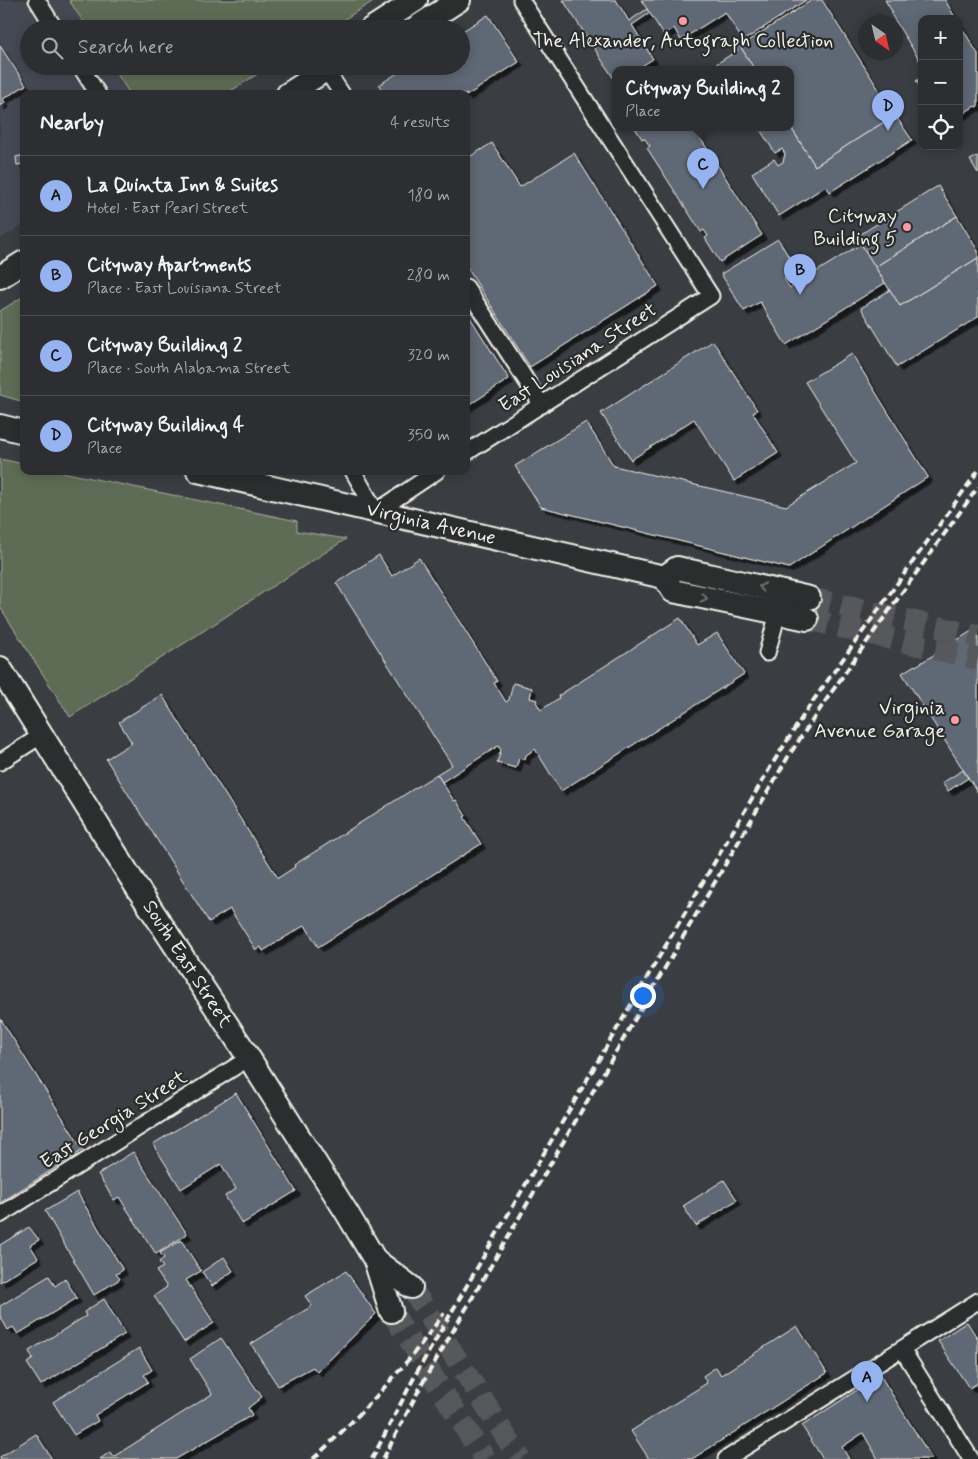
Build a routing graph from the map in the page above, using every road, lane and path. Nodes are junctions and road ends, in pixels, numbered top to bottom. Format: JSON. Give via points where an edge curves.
{"nodes":[{"id":1,"x":36,"y":0,"type":"edge"},
{"id":2,"x":416,"y":0,"type":"edge"},
{"id":3,"x":459,"y":0,"type":"edge"},
{"id":4,"x":521,"y":0,"type":"edge"},
{"id":5,"x":49,"y":20,"type":"edge"},
{"id":6,"x":385,"y":20,"type":"edge"},
{"id":7,"x":428,"y":20,"type":"edge"},
{"id":8,"x":86,"y":75,"type":"edge"},
{"id":9,"x":318,"y":75,"type":"edge"},
{"id":10,"x":332,"y":75,"type":"edge"},
{"id":11,"x":95,"y":90,"type":"edge"},
{"id":12,"x":294,"y":90,"type":"edge"},
{"id":13,"x":340,"y":90,"type":"edge"},
{"id":14,"x":20,"y":264,"type":"edge"},
{"id":15,"x":0,"y":277,"type":"edge"},
{"id":16,"x":470,"y":293,"type":"edge"},
{"id":17,"x":542,"y":405,"type":"junction"},
{"id":18,"x":0,"y":426,"type":"edge"},
{"id":19,"x":20,"y":431,"type":"edge"},
{"id":20,"x":470,"y":450,"type":"edge"},
{"id":21,"x":215,"y":475,"type":"edge"},
{"id":22,"x":354,"y":475,"type":"edge"},
{"id":23,"x":431,"y":475,"type":"edge"},
{"id":24,"x":376,"y":512,"type":"junction"},
{"id":25,"x":664,"y":577,"type":"junction"},
{"id":26,"x":778,"y":613,"type":"junction"},
{"id":27,"x":766,"y":653,"type":"dead end"},
{"id":28,"x":0,"y":668,"type":"edge"},
{"id":29,"x":42,"y":735,"type":"junction"},
{"id":30,"x":0,"y":762,"type":"edge"},
{"id":31,"x":248,"y":1058,"type":"junction"},
{"id":32,"x":0,"y":1215,"type":"edge"},
{"id":33,"x":375,"y":1260,"type":"junction"},
{"id":34,"x":411,"y":1287,"type":"tunnel mouth"},
{"id":35,"x":978,"y":1301,"type":"edge"},
{"id":36,"x":391,"y":1311,"type":"tunnel mouth"},
{"id":37,"x":902,"y":1349,"type":"junction"},
{"id":38,"x":726,"y":1459,"type":"edge"},
{"id":39,"x":971,"y":1459,"type":"edge"}],
"edges":[{"from":1,"to":5,"type":"street"},
{"from":2,"to":6,"type":"main road"},
{"from":3,"to":7,"type":"main road"},
{"from":4,"to":17,"type":"street","name":"East Louisiana Street","via":[[711,296]]},
{"from":8,"to":11,"type":"street"},
{"from":9,"to":12,"type":"main road"},
{"from":10,"to":13,"type":"street"},
{"from":14,"to":15,"type":"main road"},
{"from":16,"to":17,"type":"street"},
{"from":17,"to":20,"type":"street","name":"East Louisiana Street"},
{"from":18,"to":19,"type":"main road"},
{"from":21,"to":24,"type":"main road","name":"Virginia Avenue"},
{"from":22,"to":24,"type":"street"},
{"from":23,"to":24,"type":"street"},
{"from":24,"to":25,"type":"main road","name":"Virginia Avenue"},
{"from":25,"to":26,"type":"main road","name":"Virginia Avenue","one_way":true,"via":[[673,591]]},
{"from":26,"to":25,"type":"main road","name":"Virginia Avenue","one_way":true,"via":[[808,608],[677,568]]},
{"from":26,"to":27,"type":"street"},
{"from":28,"to":29,"type":"main road","name":"South East Street"},
{"from":29,"to":30,"type":"street"},
{"from":29,"to":31,"type":"main road","name":"South East Street"},
{"from":31,"to":32,"type":"street","name":"East Georgia Street"},
{"from":31,"to":33,"type":"main road","name":"South East Street"},
{"from":33,"to":34,"type":"main road","name":"South East Street"},
{"from":33,"to":36,"type":"main road","name":"South East Street"},
{"from":35,"to":37,"type":"street"},
{"from":37,"to":38,"type":"street"},
{"from":37,"to":39,"type":"street"}]}
